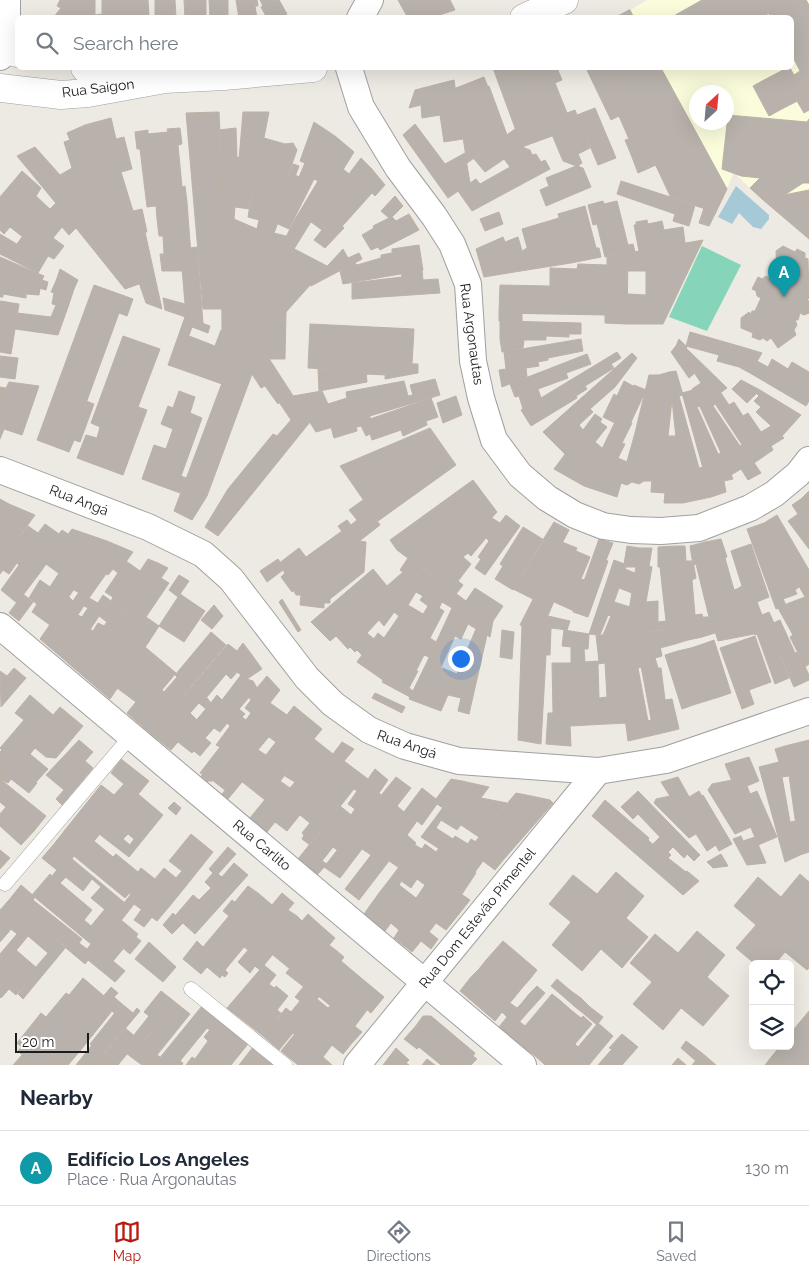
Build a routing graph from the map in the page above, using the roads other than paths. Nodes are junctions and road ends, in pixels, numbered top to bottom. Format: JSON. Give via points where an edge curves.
{"nodes":[{"id":1,"x":7,"y":0,"type":"edge"},
{"id":2,"x":370,"y":0,"type":"edge"},
{"id":3,"x":564,"y":0,"type":"edge"},
{"id":4,"x":362,"y":15,"type":"edge"},
{"id":5,"x":531,"y":15,"type":"edge"},
{"id":6,"x":5,"y":52,"type":"edge"},
{"id":7,"x":100,"y":70,"type":"edge"},
{"id":8,"x":291,"y":70,"type":"edge"},
{"id":9,"x":350,"y":70,"type":"edge"},
{"id":10,"x":165,"y":79,"type":"junction"},
{"id":11,"x":0,"y":88,"type":"edge"},
{"id":12,"x":809,"y":460,"type":"edge"},
{"id":13,"x":0,"y":470,"type":"edge"},
{"id":14,"x":0,"y":626,"type":"edge"},
{"id":15,"x":809,"y":711,"type":"edge"},
{"id":16,"x":131,"y":736,"type":"junction"},
{"id":17,"x":598,"y":771,"type":"junction"},
{"id":18,"x":5,"y":884,"type":"dead end"},
{"id":19,"x":425,"y":982,"type":"junction"},
{"id":20,"x":191,"y":989,"type":"dead end"},
{"id":21,"x":285,"y":1065,"type":"edge"},
{"id":22,"x":357,"y":1065,"type":"edge"},
{"id":23,"x":523,"y":1065,"type":"edge"}],
"edges":[{"from":1,"to":6,"type":"street"},
{"from":2,"to":4,"type":"street"},
{"from":3,"to":5,"type":"street"},
{"from":7,"to":10,"type":"street","name":"Rua Saigon"},
{"from":8,"to":10,"type":"street","name":"Rua Saigon"},
{"from":9,"to":12,"type":"street","name":"Rua Argonautas","via":[[361,107],[398,168],[452,244],[468,284],[473,361],[494,440],[520,475],[547,498],[575,515],[603,526],[662,531],[699,528],[750,508],[774,494]]},
{"from":10,"to":11,"type":"street","name":"Rua Saigon","via":[[62,94]]},
{"from":13,"to":17,"type":"street","name":"Rua Angá","via":[[148,527],[203,554],[231,579],[307,678],[333,704],[369,730],[405,746],[460,761]]},
{"from":14,"to":16,"type":"street","name":"Rua Carlito"},
{"from":15,"to":17,"type":"street","name":"Rua Angá","via":[[666,760]]},
{"from":16,"to":18,"type":"lane"},
{"from":16,"to":19,"type":"street","name":"Rua Carlito"},
{"from":17,"to":19,"type":"street","name":"Rua Dom Estevão Pímentel"},
{"from":19,"to":22,"type":"street","name":"Rua Dom Estevão Pímentel"},
{"from":19,"to":23,"type":"street","name":"Rua Carlito"},
{"from":20,"to":21,"type":"lane"}]}
